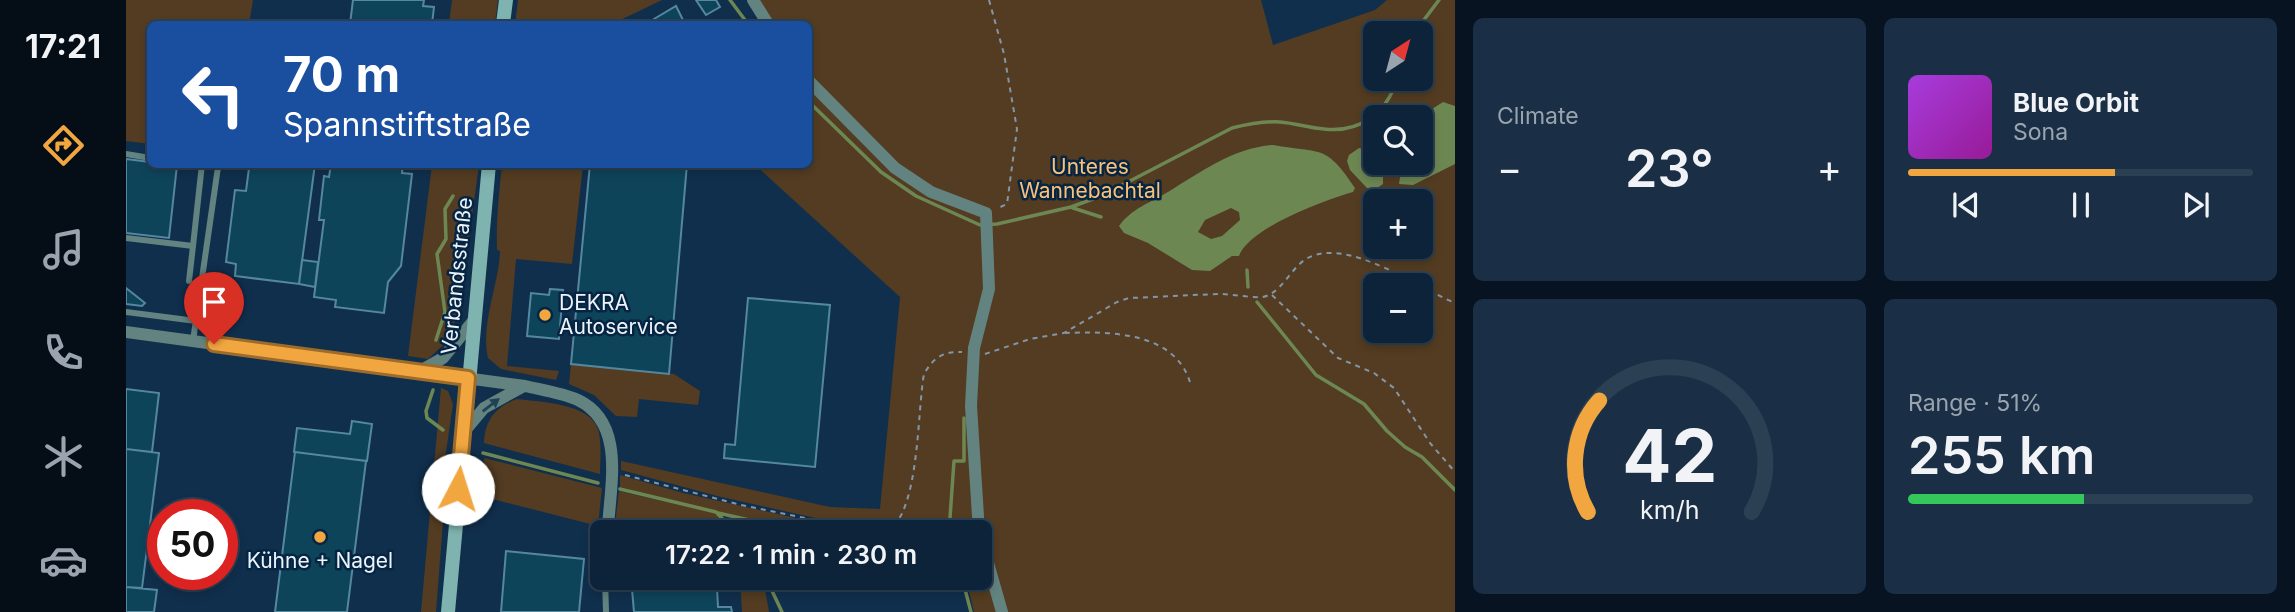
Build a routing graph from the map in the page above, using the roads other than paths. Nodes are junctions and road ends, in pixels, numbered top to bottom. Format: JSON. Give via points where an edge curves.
{"nodes":[{"id":1,"x":506,"y":0,"type":"edge"},
{"id":2,"x":753,"y":0,"type":"edge"},
{"id":3,"x":503,"y":21,"type":"edge"},
{"id":4,"x":766,"y":21,"type":"edge"},
{"id":5,"x":812,"y":84,"type":"edge"},
{"id":6,"x":126,"y":154,"type":"edge"},
{"id":7,"x":147,"y":158,"type":"edge"},
{"id":8,"x":202,"y":168,"type":"edge"},
{"id":9,"x":218,"y":168,"type":"edge"},
{"id":10,"x":489,"y":168,"type":"edge"},
{"id":11,"x":198,"y":206,"type":"junction"},
{"id":12,"x":212,"y":208,"type":"junction"},
{"id":13,"x":126,"y":238,"type":"edge"},
{"id":14,"x":193,"y":246,"type":"junction"},
{"id":15,"x":189,"y":281,"type":"dead end"},
{"id":16,"x":126,"y":312,"type":"edge"},
{"id":17,"x":474,"y":320,"type":"junction"},
{"id":18,"x":196,"y":321,"type":"junction"},
{"id":19,"x":126,"y":332,"type":"edge"},
{"id":20,"x":193,"y":341,"type":"junction"},
{"id":21,"x":421,"y":371,"type":"junction"},
{"id":22,"x":468,"y":378,"type":"junction"},
{"id":23,"x":525,"y":386,"type":"junction"},
{"id":24,"x":463,"y":433,"type":"junction"},
{"id":25,"x":609,"y":520,"type":"edge"},
{"id":26,"x":979,"y":520,"type":"edge"},
{"id":27,"x":992,"y":576,"type":"edge"},
{"id":28,"x":605,"y":590,"type":"edge"},
{"id":29,"x":448,"y":612,"type":"edge"},
{"id":30,"x":606,"y":612,"type":"edge"},
{"id":31,"x":1002,"y":612,"type":"edge"}],
"edges":[{"from":1,"to":3,"type":"main road"},
{"from":2,"to":4,"type":"street"},
{"from":5,"to":26,"type":"street","via":[[895,168],[931,192],[986,213],[989,289],[973,356],[971,406]]},
{"from":6,"to":7,"type":"lane"},
{"from":8,"to":11,"type":"lane"},
{"from":9,"to":12,"type":"lane"},
{"from":10,"to":17,"type":"main road","name":"Verbandsstraße"},
{"from":11,"to":12,"type":"lane"},
{"from":11,"to":14,"type":"lane"},
{"from":12,"to":18,"type":"lane"},
{"from":13,"to":14,"type":"lane"},
{"from":14,"to":15,"type":"lane"},
{"from":16,"to":18,"type":"lane"},
{"from":17,"to":21,"type":"street","via":[[443,358]]},
{"from":17,"to":22,"type":"main road","name":"Verbandsstraße"},
{"from":18,"to":20,"type":"lane"},
{"from":19,"to":20,"type":"street"},
{"from":20,"to":21,"type":"street"},
{"from":21,"to":22,"type":"street"},
{"from":22,"to":23,"type":"street"},
{"from":22,"to":24,"type":"main road","name":"Verbandsstraße"},
{"from":24,"to":23,"type":"street","one_way":true,"via":[[484,408]]},
{"from":23,"to":25,"type":"street","via":[[577,400],[606,427],[612,456]]},
{"from":24,"to":29,"type":"main road","name":"Verbandsstraße"},
{"from":27,"to":31,"type":"street"},
{"from":28,"to":30,"type":"lane"}]}
